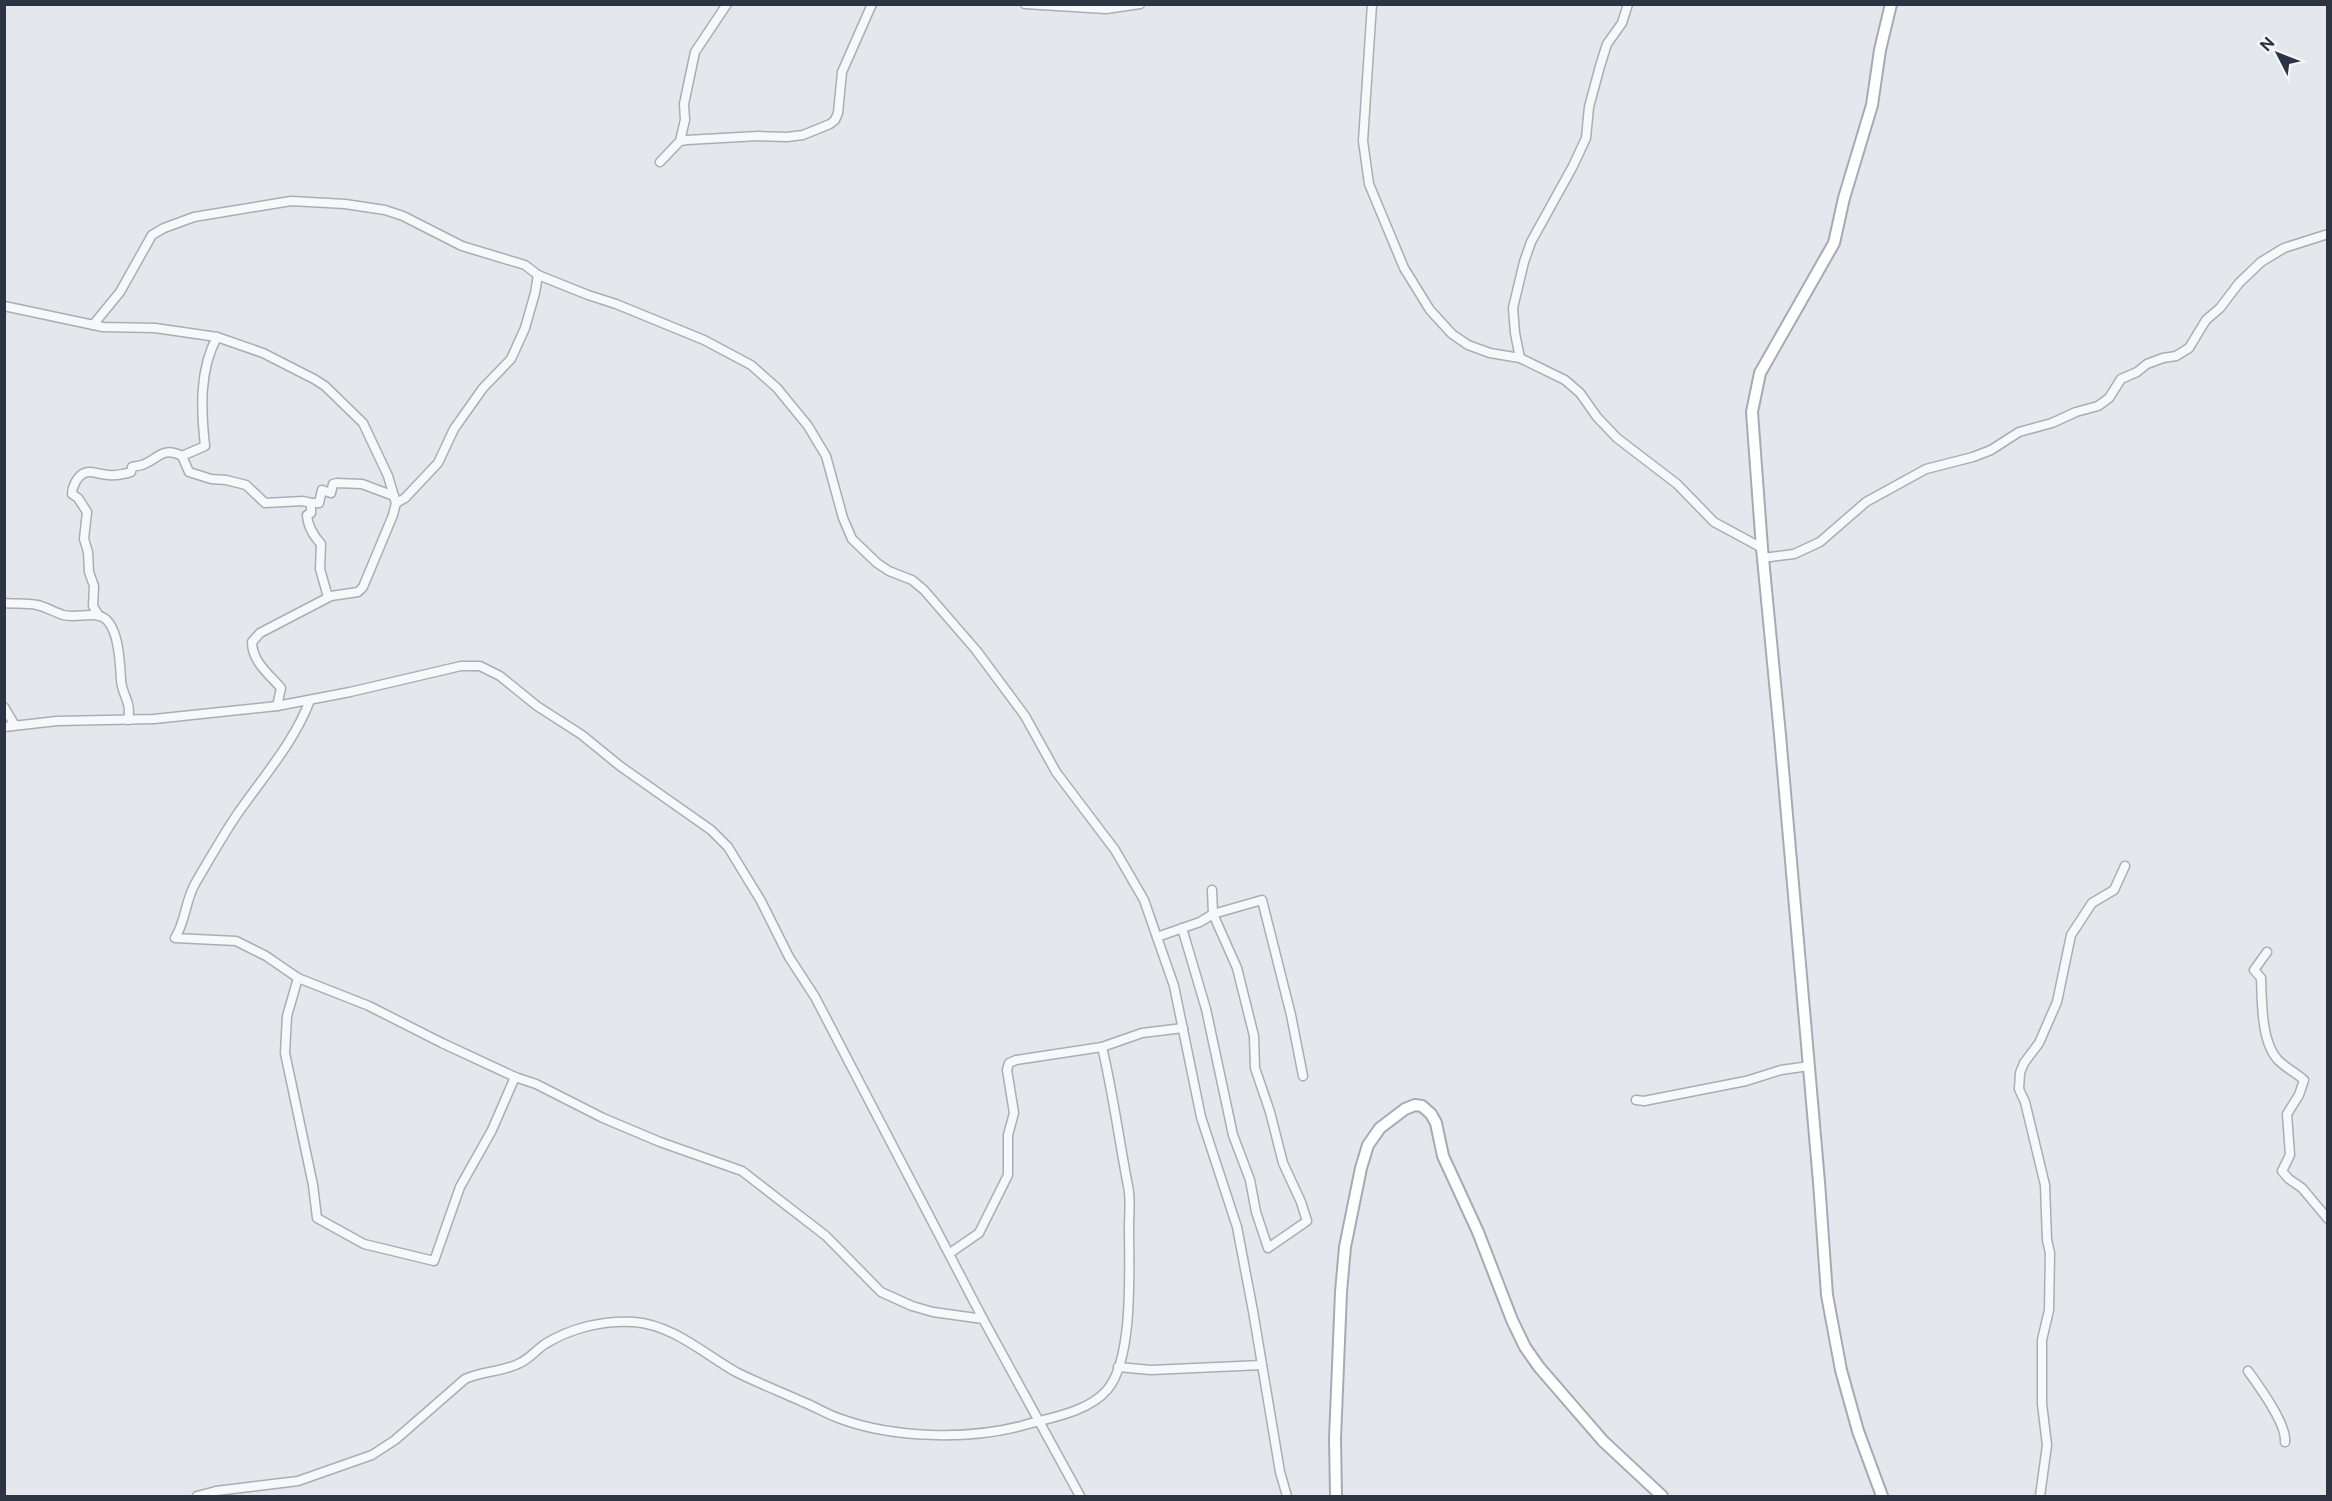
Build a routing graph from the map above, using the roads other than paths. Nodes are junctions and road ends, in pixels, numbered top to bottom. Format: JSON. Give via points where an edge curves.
{"nodes":[{"id":1,"x":728,"y":4,"type":"edge"},
{"id":2,"x":872,"y":4,"type":"edge"},
{"id":3,"x":1025,"y":4,"type":"edge"},
{"id":4,"x":1140,"y":4,"type":"edge"},
{"id":5,"x":1372,"y":4,"type":"edge"},
{"id":6,"x":1628,"y":4,"type":"edge"},
{"id":7,"x":1891,"y":4,"type":"edge"},
{"id":8,"x":680,"y":141,"type":"junction"},
{"id":9,"x":660,"y":162,"type":"dead end"},
{"id":10,"x":2328,"y":234,"type":"edge"},
{"id":11,"x":538,"y":275,"type":"junction"},
{"id":12,"x":4,"y":306,"type":"edge"},
{"id":13,"x":93,"y":325,"type":"junction"},
{"id":14,"x":217,"y":337,"type":"junction"},
{"id":15,"x":1520,"y":358,"type":"junction"},
{"id":16,"x":182,"y":456,"type":"junction"},
{"id":17,"x":395,"y":500,"type":"junction"},
{"id":18,"x":311,"y":503,"type":"junction"},
{"id":19,"x":1762,"y":553,"type":"junction"},
{"id":20,"x":328,"y":597,"type":"junction"},
{"id":21,"x":4,"y":603,"type":"edge"},
{"id":22,"x":99,"y":616,"type":"junction"},
{"id":23,"x":310,"y":700,"type":"junction"},
{"id":24,"x":277,"y":706,"type":"junction"},
{"id":25,"x":4,"y":707,"type":"edge"},
{"id":26,"x":128,"y":720,"type":"junction"},
{"id":27,"x":14,"y":724,"type":"junction"},
{"id":28,"x":4,"y":727,"type":"edge"},
{"id":29,"x":2126,"y":866,"type":"dead end"},
{"id":30,"x":1212,"y":890,"type":"dead end"},
{"id":31,"x":1213,"y":914,"type":"junction"},
{"id":32,"x":1182,"y":928,"type":"junction"},
{"id":33,"x":1157,"y":937,"type":"junction"},
{"id":34,"x":2267,"y":952,"type":"dead end"},
{"id":35,"x":298,"y":978,"type":"junction"},
{"id":36,"x":1183,"y":1028,"type":"junction"},
{"id":37,"x":1102,"y":1047,"type":"junction"},
{"id":38,"x":1809,"y":1066,"type":"junction"},
{"id":39,"x":1303,"y":1076,"type":"dead end"},
{"id":40,"x":515,"y":1077,"type":"junction"},
{"id":41,"x":1636,"y":1101,"type":"dead end"},
{"id":42,"x":2328,"y":1219,"type":"edge"},
{"id":43,"x":950,"y":1253,"type":"junction"},
{"id":44,"x":983,"y":1319,"type":"junction"},
{"id":45,"x":1262,"y":1365,"type":"junction"},
{"id":46,"x":1118,"y":1367,"type":"junction"},
{"id":47,"x":2248,"y":1371,"type":"dead end"},
{"id":48,"x":1038,"y":1421,"type":"junction"},
{"id":49,"x":2285,"y":1442,"type":"dead end"},
{"id":50,"x":197,"y":1497,"type":"edge"},
{"id":51,"x":1080,"y":1497,"type":"edge"},
{"id":52,"x":1287,"y":1497,"type":"edge"},
{"id":53,"x":1336,"y":1497,"type":"edge"},
{"id":54,"x":1662,"y":1497,"type":"edge"},
{"id":55,"x":1882,"y":1497,"type":"edge"},
{"id":56,"x":2040,"y":1497,"type":"edge"}],
"edges":[{"from":1,"to":8,"type":"street","via":[[695,52]]},
{"from":2,"to":8,"type":"street","via":[[842,72],[838,113],[830,124],[787,137]]},
{"from":3,"to":4,"type":"street","via":[[1106,9]]},
{"from":5,"to":15,"type":"street","via":[[1364,157],[1369,184],[1397,255],[1430,310],[1460,340],[1484,352]]},
{"from":6,"to":15,"type":"street","via":[[1599,66],[1586,138],[1524,262],[1513,308]]},
{"from":7,"to":19,"type":"main road","via":[[1872,105],[1834,243],[1760,373],[1755,394],[1752,412]]},
{"from":8,"to":9,"type":"street"},
{"from":10,"to":19,"type":"street","via":[[2284,248],[2261,262],[2205,320],[2182,354],[2155,361],[2121,379],[2109,398],[2097,406],[2019,432],[1973,457],[1926,469],[1866,502],[1820,542],[1794,554]]},
{"from":11,"to":13,"type":"street","via":[[525,265],[462,246],[385,210],[291,201],[194,217],[152,235],[120,292]]},
{"from":11,"to":17,"type":"street","via":[[525,328],[511,359],[483,388],[454,429],[438,463],[405,498]]},
{"from":11,"to":33,"type":"street","via":[[712,345],[752,365],[777,388],[826,456],[852,538],[877,563],[924,590],[988,665],[1025,716],[1061,780],[1115,850],[1144,900]]},
{"from":12,"to":13,"type":"street"},
{"from":13,"to":14,"type":"street"},
{"from":14,"to":16,"type":"street","via":[[205,369],[201,411],[205,446]]},
{"from":14,"to":17,"type":"street","via":[[263,353],[325,386],[363,423]]},
{"from":15,"to":19,"type":"street","via":[[1572,386],[1617,438],[1677,483],[1714,522]]},
{"from":16,"to":18,"type":"street","via":[[189,472],[246,485],[265,502]]},
{"from":16,"to":22,"type":"street","via":[[163,452],[132,467],[128,473],[107,475],[90,470],[80,475],[72,487],[72,494],[87,512],[84,539],[94,586],[93,606]]},
{"from":17,"to":18,"type":"street","via":[[362,484],[337,483],[331,493],[322,490],[319,504]]},
{"from":17,"to":20,"type":"street","via":[[384,540],[363,587],[358,592]]},
{"from":18,"to":20,"type":"street","via":[[308,523],[321,543],[320,569]]},
{"from":19,"to":38,"type":"main road"},
{"from":20,"to":24,"type":"street","via":[[260,633],[252,642],[265,672],[281,688]]},
{"from":21,"to":22,"type":"street","via":[[34,604],[63,615]]},
{"from":22,"to":26,"type":"street","via":[[110,624],[117,643],[122,686],[129,703]]},
{"from":23,"to":24,"type":"street"},
{"from":23,"to":35,"type":"street","via":[[303,719],[195,883],[175,938],[236,941]]},
{"from":23,"to":43,"type":"street","via":[[461,666],[480,666],[500,676],[711,830],[728,847],[761,901]]},
{"from":24,"to":26,"type":"street"},
{"from":25,"to":27,"type":"street"},
{"from":26,"to":27,"type":"street"},
{"from":27,"to":28,"type":"street"},
{"from":29,"to":56,"type":"street","via":[[2114,890],[2092,903],[2074,928],[2057,1002],[2019,1080],[2045,1185],[2050,1253],[2049,1310],[2042,1340],[2042,1404],[2047,1445]]},
{"from":30,"to":31,"type":"street"},
{"from":31,"to":32,"type":"street"},
{"from":31,"to":32,"type":"street","via":[[1237,969],[1254,1036],[1255,1068],[1283,1163],[1307,1221],[1268,1248],[1233,1135],[1206,1010]]},
{"from":31,"to":39,"type":"street","via":[[1262,900]]},
{"from":32,"to":33,"type":"street"},
{"from":33,"to":36,"type":"street"},
{"from":34,"to":42,"type":"street","via":[[2254,971],[2261,978],[2261,1004],[2270,1044],[2276,1057],[2304,1080],[2287,1113],[2290,1155],[2282,1171]]},
{"from":35,"to":40,"type":"street","via":[[369,1006]]},
{"from":35,"to":40,"type":"street","via":[[287,1016],[285,1053],[316,1216],[360,1242],[434,1261],[460,1187],[492,1130]]},
{"from":36,"to":37,"type":"street","via":[[1142,1033]]},
{"from":36,"to":45,"type":"street","via":[[1201,1117],[1237,1227]]},
{"from":37,"to":43,"type":"street","via":[[1009,1063],[1014,1113],[1008,1135],[1007,1179],[980,1233]]},
{"from":37,"to":46,"type":"street","via":[[1130,1198],[1130,1302]]},
{"from":38,"to":41,"type":"street"},
{"from":38,"to":55,"type":"main road","via":[[1830,1317],[1858,1431]]},
{"from":40,"to":44,"type":"street","via":[[660,1142],[742,1171],[826,1236],[881,1292],[933,1312]]},
{"from":43,"to":44,"type":"street"},
{"from":44,"to":48,"type":"street"},
{"from":45,"to":46,"type":"street","via":[[1151,1370]]},
{"from":45,"to":52,"type":"street"},
{"from":46,"to":48,"type":"street","via":[[1111,1385],[1099,1398]]},
{"from":47,"to":49,"type":"street","via":[[2279,1420]]},
{"from":48,"to":50,"type":"street","via":[[981,1432],[879,1431],[843,1420],[758,1382],[660,1326],[602,1323],[565,1333],[509,1368],[465,1379],[372,1455],[298,1481]]},
{"from":48,"to":51,"type":"street"},
{"from":53,"to":54,"type":"main road","via":[[1341,1292],[1361,1168],[1368,1145],[1380,1128],[1415,1105],[1422,1106],[1436,1123],[1443,1156],[1524,1347],[1603,1441]]}]}
